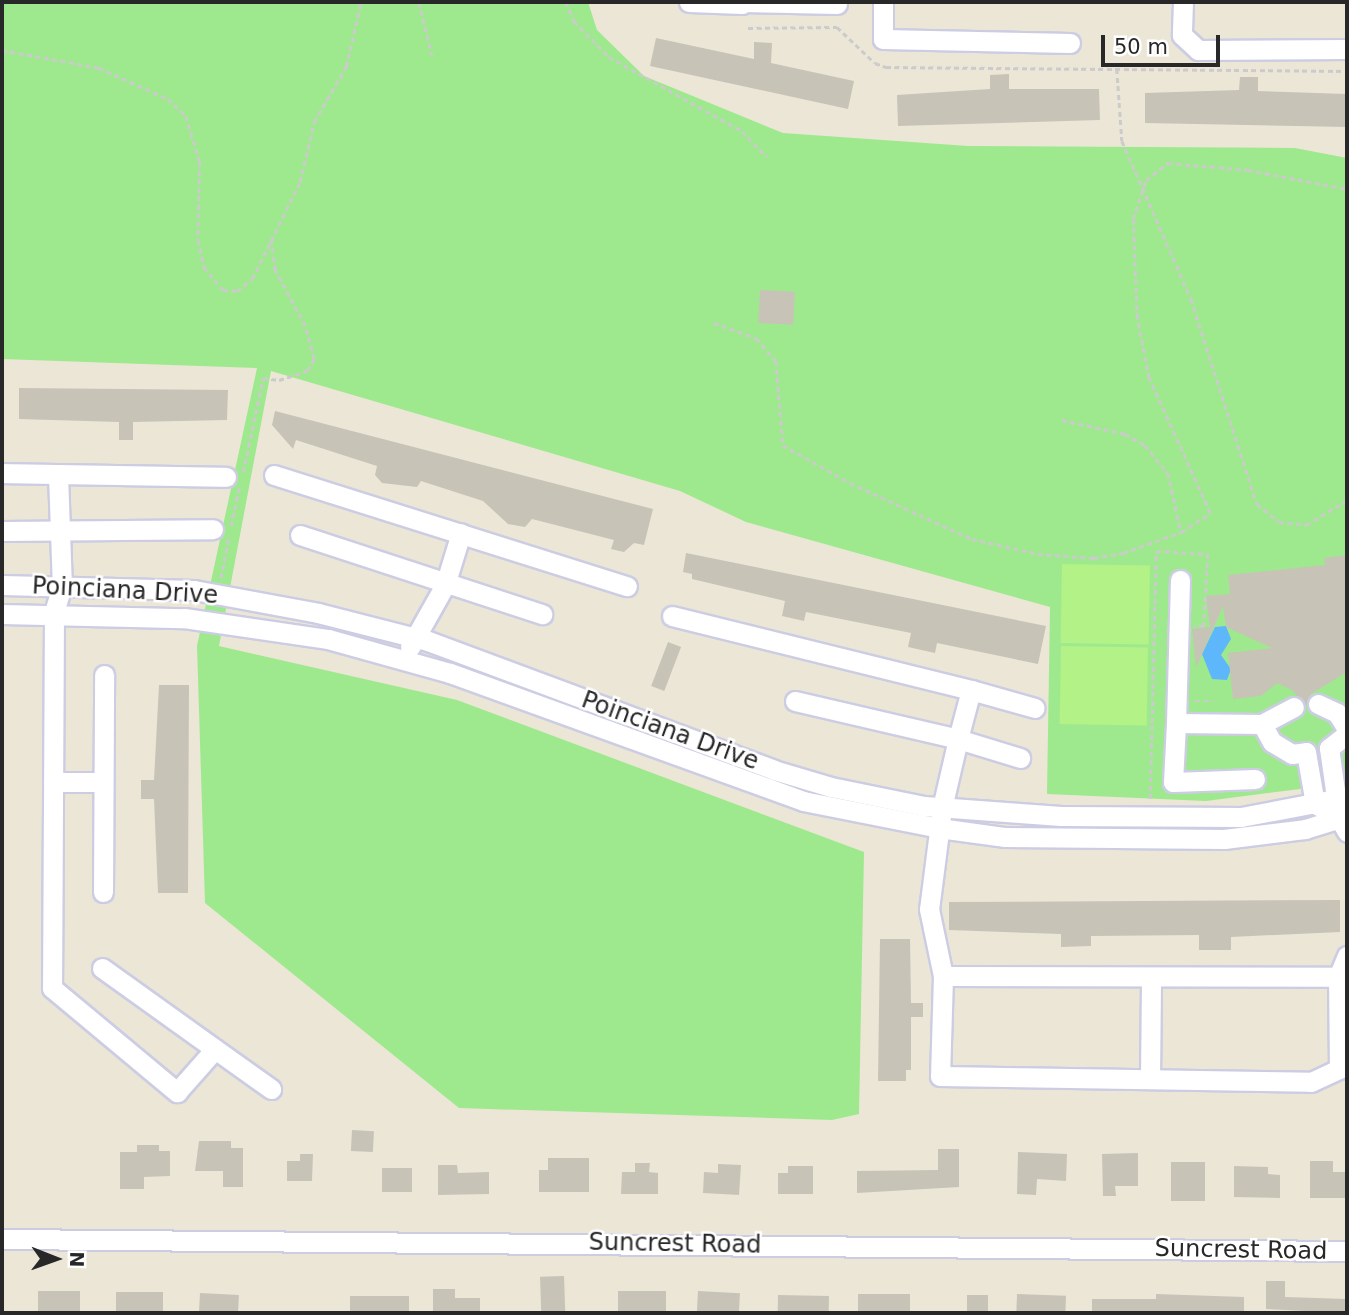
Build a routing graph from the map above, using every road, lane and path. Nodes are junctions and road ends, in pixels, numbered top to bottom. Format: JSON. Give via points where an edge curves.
{"nodes":[{"id":1,"x":361,"y":2,"type":"edge"},
{"id":2,"x":419,"y":2,"type":"edge"},
{"id":3,"x":566,"y":2,"type":"edge"},
{"id":4,"x":689,"y":2,"type":"edge"},
{"id":5,"x":883,"y":2,"type":"edge"},
{"id":6,"x":1183,"y":2,"type":"edge"},
{"id":7,"x":742,"y":3,"type":"edge"},
{"id":8,"x":837,"y":4,"type":"dead end"},
{"id":9,"x":1070,"y":43,"type":"dead end"},
{"id":10,"x":1347,"y":49,"type":"edge"},
{"id":11,"x":2,"y":50,"type":"edge"},
{"id":12,"x":432,"y":55,"type":"dead end"},
{"id":13,"x":1117,"y":69,"type":"dead end"},
{"id":14,"x":767,"y":157,"type":"dead end"},
{"id":15,"x":1142,"y":187,"type":"junction"},
{"id":16,"x":1347,"y":189,"type":"edge"},
{"id":17,"x":271,"y":238,"type":"junction"},
{"id":18,"x":714,"y":323,"type":"dead end"},
{"id":19,"x":1062,"y":420,"type":"dead end"},
{"id":20,"x":2,"y":473,"type":"edge"},
{"id":21,"x":58,"y":474,"type":"junction"},
{"id":22,"x":274,"y":475,"type":"dead end"},
{"id":23,"x":226,"y":477,"type":"dead end"},
{"id":24,"x":1347,"y":500,"type":"edge"},
{"id":25,"x":60,"y":529,"type":"junction"},
{"id":26,"x":213,"y":529,"type":"dead end"},
{"id":27,"x":2,"y":531,"type":"edge"},
{"id":28,"x":1181,"y":532,"type":"junction"},
{"id":29,"x":461,"y":533,"type":"junction"},
{"id":30,"x":300,"y":535,"type":"dead end"},
{"id":31,"x":1180,"y":580,"type":"dead end"},
{"id":32,"x":2,"y":584,"type":"edge"},
{"id":33,"x":219,"y":585,"type":"dead end"},
{"id":34,"x":445,"y":585,"type":"junction"},
{"id":35,"x":62,"y":586,"type":"junction"},
{"id":36,"x":627,"y":586,"type":"dead end"},
{"id":37,"x":54,"y":613,"type":"junction"},
{"id":38,"x":2,"y":614,"type":"edge"},
{"id":39,"x":542,"y":614,"type":"dead end"},
{"id":40,"x":672,"y":616,"type":"dead end"},
{"id":41,"x":1192,"y":626,"type":"dead end"},
{"id":42,"x":413,"y":637,"type":"junction"},
{"id":43,"x":406,"y":658,"type":"junction"},
{"id":44,"x":104,"y":675,"type":"dead end"},
{"id":45,"x":971,"y":690,"type":"junction"},
{"id":46,"x":795,"y":701,"type":"dead end"},
{"id":47,"x":1318,"y":704,"type":"dead end"},
{"id":48,"x":1294,"y":707,"type":"dead end"},
{"id":49,"x":1035,"y":708,"type":"dead end"},
{"id":50,"x":1176,"y":723,"type":"junction"},
{"id":51,"x":1262,"y":724,"type":"junction"},
{"id":52,"x":1347,"y":729,"type":"edge"},
{"id":53,"x":1347,"y":734,"type":"edge"},
{"id":54,"x":958,"y":739,"type":"junction"},
{"id":55,"x":1020,"y":758,"type":"dead end"},
{"id":56,"x":1255,"y":779,"type":"dead end"},
{"id":57,"x":53,"y":782,"type":"junction"},
{"id":58,"x":103,"y":782,"type":"junction"},
{"id":59,"x":1158,"y":802,"type":"dead end"},
{"id":60,"x":1315,"y":804,"type":"junction"},
{"id":61,"x":942,"y":808,"type":"junction"},
{"id":62,"x":1343,"y":813,"type":"edge"},
{"id":63,"x":939,"y":828,"type":"junction"},
{"id":64,"x":103,"y":892,"type":"dead end"},
{"id":65,"x":1347,"y":956,"type":"edge"},
{"id":66,"x":102,"y":968,"type":"dead end"},
{"id":67,"x":943,"y":976,"type":"junction"},
{"id":68,"x":1338,"y":977,"type":"junction"},
{"id":69,"x":1152,"y":978,"type":"junction"},
{"id":70,"x":215,"y":1049,"type":"junction"},
{"id":71,"x":1150,"y":1079,"type":"junction"},
{"id":72,"x":271,"y":1089,"type":"dead end"},
{"id":73,"x":2,"y":1239,"type":"edge"},
{"id":74,"x":1347,"y":1251,"type":"edge"}],
"edges":[{"from":1,"to":17,"type":"path","via":[[346,67],[314,122],[300,182]]},
{"from":2,"to":12,"type":"path"},
{"from":3,"to":14,"type":"path","via":[[574,21],[609,57],[742,131]]},
{"from":4,"to":7,"type":"street"},
{"from":5,"to":9,"type":"street","via":[[883,39]]},
{"from":6,"to":10,"type":"street","via":[[1182,35],[1198,50]]},
{"from":7,"to":8,"type":"street"},
{"from":11,"to":17,"type":"path","via":[[99,68],[168,99],[186,116],[200,162],[198,240],[204,267],[223,290],[237,291],[252,279]]},
{"from":13,"to":15,"type":"path","via":[[1122,141]]},
{"from":15,"to":16,"type":"path","via":[[1168,163],[1248,170]]},
{"from":15,"to":24,"type":"path","via":[[1191,299],[1257,504],[1279,522],[1306,525]]},
{"from":15,"to":28,"type":"path","via":[[1133,219],[1137,318],[1149,378],[1210,513]]},
{"from":17,"to":33,"type":"path","via":[[275,270],[314,345],[314,359],[307,371],[279,380],[263,378]]},
{"from":18,"to":28,"type":"path","via":[[755,338],[776,361],[783,445],[850,483],[972,539],[1038,554],[1094,558],[1123,554]]},
{"from":19,"to":28,"type":"path","via":[[1125,434],[1144,444],[1168,473]]},
{"from":20,"to":21,"type":"street"},
{"from":21,"to":23,"type":"street"},
{"from":21,"to":25,"type":"street"},
{"from":22,"to":29,"type":"street"},
{"from":25,"to":26,"type":"street"},
{"from":25,"to":27,"type":"street"},
{"from":25,"to":35,"type":"street"},
{"from":29,"to":34,"type":"street"},
{"from":29,"to":36,"type":"street"},
{"from":30,"to":34,"type":"street"},
{"from":31,"to":50,"type":"street"},
{"from":32,"to":35,"type":"street","name":"Poinciana Drive"},
{"from":34,"to":39,"type":"street"},
{"from":34,"to":42,"type":"street"},
{"from":35,"to":37,"type":"street"},
{"from":35,"to":42,"type":"street","name":"Poinciana Drive","via":[[194,590],[318,613]]},
{"from":37,"to":38,"type":"street","name":"Poinciana Drive"},
{"from":37,"to":43,"type":"street","name":"Poinciana Drive","via":[[184,618],[328,639]]},
{"from":37,"to":57,"type":"street"},
{"from":40,"to":45,"type":"street"},
{"from":41,"to":59,"type":"path","via":[[1204,626],[1208,554],[1156,551],[1149,802]]},
{"from":42,"to":43,"type":"street"},
{"from":42,"to":61,"type":"street","name":"Poinciana Drive","via":[[774,770],[831,787]]},
{"from":43,"to":63,"type":"street","name":"Poinciana Drive","via":[[733,779],[803,801]]},
{"from":44,"to":58,"type":"street"},
{"from":45,"to":49,"type":"street"},
{"from":45,"to":54,"type":"street"},
{"from":46,"to":54,"type":"street"},
{"from":47,"to":52,"type":"street","via":[[1337,713]]},
{"from":48,"to":51,"type":"street"},
{"from":50,"to":51,"type":"street"},
{"from":50,"to":56,"type":"street","via":[[1173,782]]},
{"from":51,"to":60,"type":"street","via":[[1272,743],[1292,754],[1306,752]]},
{"from":53,"to":62,"type":"street","via":[[1329,748]]},
{"from":54,"to":55,"type":"street"},
{"from":54,"to":61,"type":"street"},
{"from":57,"to":58,"type":"street"},
{"from":57,"to":70,"type":"street","via":[[52,988],[177,1092]]},
{"from":58,"to":64,"type":"street"},
{"from":60,"to":61,"type":"street","name":"Poinciana Drive","via":[[1241,817],[1061,816]]},
{"from":60,"to":62,"type":"street"},
{"from":61,"to":63,"type":"street"},
{"from":62,"to":63,"type":"street","name":"Poinciana Drive","via":[[1306,829],[1224,839],[1006,837]]},
{"from":63,"to":67,"type":"street","via":[[929,909]]},
{"from":65,"to":68,"type":"street"},
{"from":66,"to":70,"type":"street"},
{"from":67,"to":69,"type":"street"},
{"from":67,"to":71,"type":"street","via":[[940,1076]]},
{"from":68,"to":69,"type":"street"},
{"from":68,"to":71,"type":"street","via":[[1339,1069],[1311,1082]]},
{"from":69,"to":71,"type":"street"},
{"from":70,"to":72,"type":"street"},
{"from":73,"to":74,"type":"street","name":"Suncrest Road"}]}
